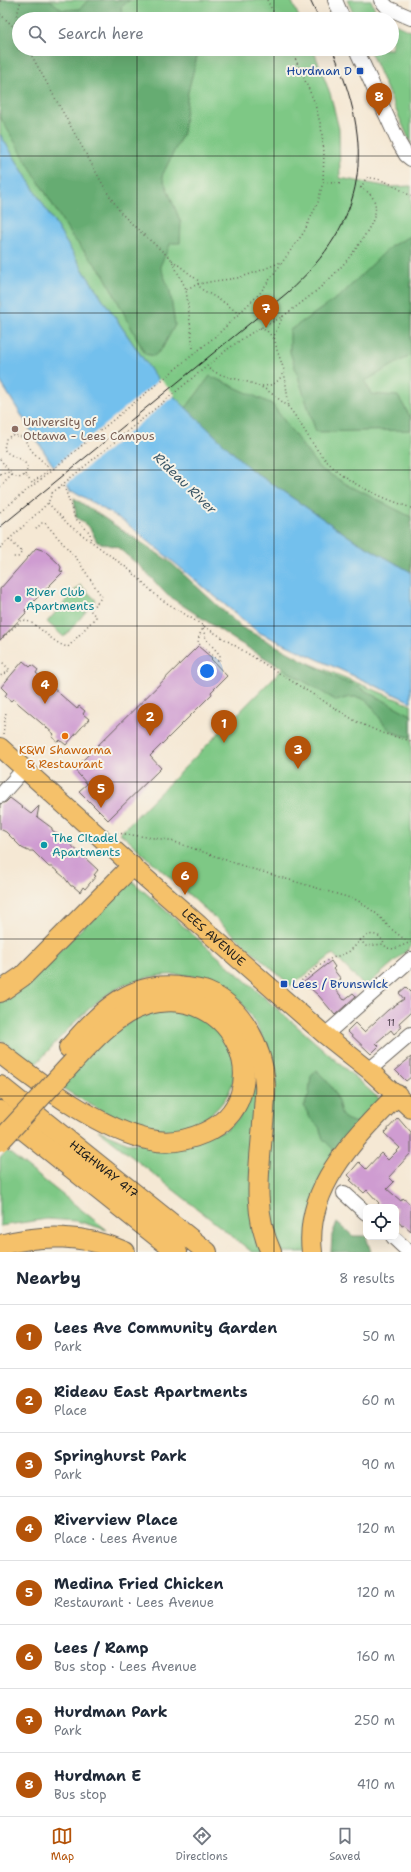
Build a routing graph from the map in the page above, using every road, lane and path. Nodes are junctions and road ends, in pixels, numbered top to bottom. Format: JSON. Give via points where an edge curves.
{"nodes":[{"id":1,"x":3,"y":0,"type":"edge"},
{"id":2,"x":21,"y":0,"type":"edge"},
{"id":3,"x":267,"y":0,"type":"edge"},
{"id":4,"x":335,"y":0,"type":"edge"},
{"id":5,"x":381,"y":0,"type":"edge"},
{"id":6,"x":0,"y":1,"type":"edge"},
{"id":7,"x":18,"y":12,"type":"edge"},
{"id":8,"x":273,"y":12,"type":"edge"},
{"id":9,"x":340,"y":12,"type":"edge"},
{"id":10,"x":397,"y":12,"type":"edge"},
{"id":11,"x":399,"y":13,"type":"edge"},
{"id":12,"x":0,"y":14,"type":"edge"},
{"id":13,"x":411,"y":18,"type":"edge"},
{"id":14,"x":12,"y":25,"type":"edge"},
{"id":15,"x":32,"y":56,"type":"edge"},
{"id":16,"x":294,"y":56,"type":"edge"},
{"id":17,"x":359,"y":56,"type":"edge"},
{"id":18,"x":411,"y":159,"type":"edge"},
{"id":19,"x":323,"y":182,"type":"junction"},
{"id":20,"x":342,"y":184,"type":"dead end"},
{"id":21,"x":359,"y":187,"type":"dead end"},
{"id":22,"x":361,"y":188,"type":"junction"},
{"id":23,"x":411,"y":196,"type":"edge"},
{"id":24,"x":171,"y":259,"type":"junction"},
{"id":25,"x":282,"y":261,"type":"junction"},
{"id":26,"x":199,"y":283,"type":"junction"},
{"id":27,"x":186,"y":289,"type":"junction"},
{"id":28,"x":239,"y":314,"type":"junction"},
{"id":29,"x":283,"y":316,"type":"junction"},
{"id":30,"x":260,"y":328,"type":"junction"},
{"id":31,"x":275,"y":340,"type":"junction"},
{"id":32,"x":193,"y":348,"type":"dead end"},
{"id":33,"x":209,"y":369,"type":"dead end"},
{"id":34,"x":284,"y":370,"type":"junction"},
{"id":35,"x":259,"y":385,"type":"junction"},
{"id":36,"x":289,"y":408,"type":"junction"},
{"id":37,"x":0,"y":459,"type":"edge"},
{"id":38,"x":9,"y":472,"type":"junction"},
{"id":39,"x":12,"y":475,"type":"junction"},
{"id":40,"x":25,"y":475,"type":"junction"},
{"id":41,"x":0,"y":476,"type":"edge"},
{"id":42,"x":32,"y":483,"type":"junction"},
{"id":43,"x":34,"y":485,"type":"junction"},
{"id":44,"x":64,"y":486,"type":"dead end"},
{"id":45,"x":0,"y":487,"type":"edge"},
{"id":46,"x":48,"y":503,"type":"junction"},
{"id":47,"x":411,"y":508,"type":"edge"},
{"id":48,"x":0,"y":512,"type":"edge"},
{"id":49,"x":35,"y":530,"type":"dead end"},
{"id":50,"x":8,"y":539,"type":"junction"},
{"id":51,"x":91,"y":543,"type":"junction"},
{"id":52,"x":0,"y":548,"type":"edge"},
{"id":53,"x":13,"y":557,"type":"dead end"},
{"id":54,"x":203,"y":627,"type":"junction"},
{"id":55,"x":0,"y":640,"type":"edge"},
{"id":56,"x":0,"y":660,"type":"edge"},
{"id":57,"x":0,"y":676,"type":"edge"},
{"id":58,"x":6,"y":712,"type":"dead end"},
{"id":59,"x":411,"y":741,"type":"edge"},
{"id":60,"x":1,"y":742,"type":"edge"},
{"id":61,"x":24,"y":769,"type":"junction"},
{"id":62,"x":0,"y":796,"type":"edge"},
{"id":63,"x":108,"y":837,"type":"junction"},
{"id":64,"x":132,"y":866,"type":"junction"},
{"id":65,"x":360,"y":940,"type":"junction"},
{"id":66,"x":408,"y":942,"type":"junction"},
{"id":67,"x":411,"y":942,"type":"edge"},
{"id":68,"x":384,"y":944,"type":"junction"},
{"id":69,"x":411,"y":959,"type":"edge"},
{"id":70,"x":0,"y":992,"type":"edge"},
{"id":71,"x":282,"y":997,"type":"junction"},
{"id":72,"x":411,"y":1034,"type":"edge"},
{"id":73,"x":325,"y":1035,"type":"junction"},
{"id":74,"x":0,"y":1053,"type":"edge"},
{"id":75,"x":69,"y":1058,"type":"junction"},
{"id":76,"x":369,"y":1070,"type":"junction"},
{"id":77,"x":0,"y":1086,"type":"edge"},
{"id":78,"x":397,"y":1095,"type":"junction"},
{"id":79,"x":411,"y":1109,"type":"edge"},
{"id":80,"x":0,"y":1111,"type":"edge"},
{"id":81,"x":0,"y":1123,"type":"edge"},
{"id":82,"x":0,"y":1141,"type":"edge"},
{"id":83,"x":344,"y":1193,"type":"dead end"},
{"id":84,"x":363,"y":1210,"type":"edge"},
{"id":85,"x":396,"y":1240,"type":"edge"},
{"id":86,"x":0,"y":1245,"type":"edge"},
{"id":87,"x":125,"y":1252,"type":"edge"},
{"id":88,"x":177,"y":1252,"type":"edge"},
{"id":89,"x":207,"y":1252,"type":"edge"},
{"id":90,"x":271,"y":1252,"type":"edge"},
{"id":91,"x":312,"y":1252,"type":"edge"},
{"id":92,"x":409,"y":1252,"type":"edge"}],
"edges":[{"from":1,"to":6,"type":"path"},
{"from":2,"to":7,"type":"path"},
{"from":3,"to":8,"type":"path"},
{"from":4,"to":9,"type":"street"},
{"from":5,"to":10,"type":"street","via":[[388,8]]},
{"from":11,"to":13,"type":"street"},
{"from":12,"to":14,"type":"path"},
{"from":15,"to":24,"type":"path","via":[[121,213]]},
{"from":16,"to":19,"type":"path","via":[[314,101],[321,126],[324,152]]},
{"from":17,"to":18,"type":"street","via":[[398,143]]},
{"from":19,"to":20,"type":"path"},
{"from":19,"to":25,"type":"path","via":[[318,202],[304,232]]},
{"from":21,"to":22,"type":"path"},
{"from":22,"to":23,"type":"path","via":[[366,178],[375,177]]},
{"from":22,"to":29,"type":"path","via":[[373,197],[376,213],[356,250],[330,278]]},
{"from":24,"to":26,"type":"path"},
{"from":24,"to":27,"type":"path"},
{"from":25,"to":26,"type":"path","via":[[246,276]]},
{"from":25,"to":28,"type":"path","via":[[260,293]]},
{"from":26,"to":27,"type":"path"},
{"from":26,"to":28,"type":"path","via":[[201,289]]},
{"from":27,"to":32,"type":"path"},
{"from":28,"to":43,"type":"path","bridge":true,"via":[[217,335]]},
{"from":29,"to":30,"type":"path"},
{"from":29,"to":31,"type":"path","via":[[275,332]]},
{"from":30,"to":31,"type":"path","via":[[267,331]]},
{"from":30,"to":46,"type":"path","bridge":true,"via":[[228,349],[52,493]]},
{"from":31,"to":34,"type":"path"},
{"from":33,"to":35,"type":"path","via":[[217,374]]},
{"from":34,"to":35,"type":"path","via":[[281,378],[275,383]]},
{"from":34,"to":36,"type":"path"},
{"from":35,"to":36,"type":"path"},
{"from":36,"to":47,"type":"path","via":[[322,456],[337,471],[364,489]]},
{"from":37,"to":38,"type":"path"},
{"from":38,"to":39,"type":"path"},
{"from":38,"to":41,"type":"path"},
{"from":39,"to":40,"type":"path","via":[[19,478]]},
{"from":39,"to":45,"type":"path"},
{"from":40,"to":42,"type":"path"},
{"from":40,"to":42,"type":"path","via":[[26,464],[4,449],[6,439],[12,435],[23,437],[32,451],[50,468]]},
{"from":42,"to":43,"type":"path"},
{"from":43,"to":48,"type":"path"},
{"from":44,"to":51,"type":"path","via":[[74,518],[90,534]]},
{"from":46,"to":50,"type":"path"},
{"from":46,"to":51,"type":"path"},
{"from":49,"to":55,"type":"path","via":[[45,523],[77,559],[102,596],[90,610],[96,617],[68,647],[59,645],[25,620]]},
{"from":50,"to":52,"type":"path"},
{"from":50,"to":53,"type":"path","via":[[22,552],[18,558]]},
{"from":51,"to":54,"type":"path","via":[[131,571],[159,598]]},
{"from":54,"to":54,"type":"path","via":[[198,643],[220,662],[220,655],[206,638]]},
{"from":54,"to":59,"type":"path","via":[[357,722],[382,733]]},
{"from":56,"to":57,"type":"path","via":[[10,670]]},
{"from":58,"to":60,"type":"path"},
{"from":60,"to":61,"type":"main road","name":"LEES AVENUE"},
{"from":61,"to":62,"type":"street"},
{"from":61,"to":63,"type":"main road","name":"LEES AVENUE"},
{"from":63,"to":64,"type":"main road","name":"LEES AVENUE"},
{"from":63,"to":66,"type":"path","via":[[169,840],[246,867],[357,900]]},
{"from":64,"to":70,"type":"highway","via":[[23,976]]},
{"from":64,"to":71,"type":"main road","name":"LEES AVENUE"},
{"from":65,"to":68,"type":"path","via":[[366,946]]},
{"from":65,"to":68,"type":"path","via":[[374,934],[380,937]]},
{"from":65,"to":71,"type":"path","via":[[351,951],[329,959],[312,970]]},
{"from":66,"to":67,"type":"path"},
{"from":66,"to":68,"type":"path","via":[[394,949],[387,948]]},
{"from":69,"to":73,"type":"street"},
{"from":71,"to":73,"type":"main road","name":"LEES AVENUE"},
{"from":72,"to":76,"type":"street"},
{"from":73,"to":76,"type":"main road","name":"LEES AVENUE"},
{"from":74,"to":75,"type":"highway","via":[[100,1121],[152,1140],[172,1141],[194,1137],[212,1129],[228,1116],[239,1101],[243,1085],[244,1067],[238,1044],[231,1031],[206,1009],[187,1002],[166,1001],[145,1005],[118,1019]]},
{"from":75,"to":81,"type":"highway"},
{"from":75,"to":82,"type":"highway","bridge":true},
{"from":75,"to":90,"type":"highway","via":[[102,1012],[129,993],[152,987],[179,986],[206,991],[224,1001],[251,1033],[259,1052],[263,1072],[265,1085],[258,1179],[262,1225]]},
{"from":76,"to":78,"type":"main road","name":"LEES AVENUE"},
{"from":77,"to":89,"type":"highway","name":"HIGHWAY 417"},
{"from":78,"to":79,"type":"main road","name":"LEES AVENUE"},
{"from":78,"to":91,"type":"highway","via":[[346,1152],[327,1179],[313,1215]]},
{"from":80,"to":88,"type":"highway"},
{"from":83,"to":84,"type":"street"},
{"from":85,"to":92,"type":"street"},
{"from":86,"to":87,"type":"highway","via":[[21,1239],[71,1238],[96,1242]]}]}
